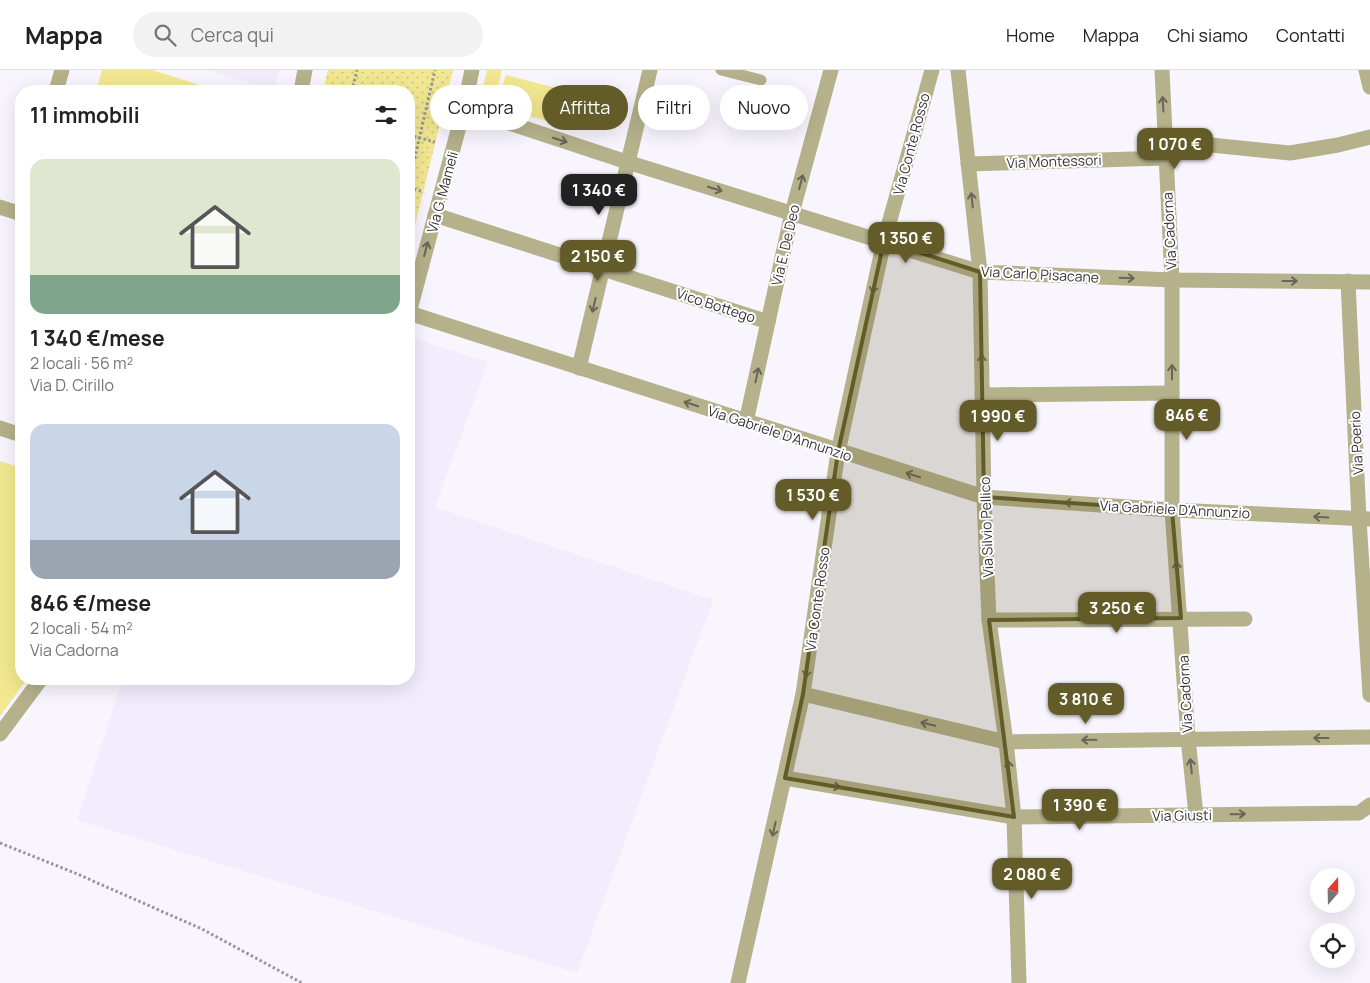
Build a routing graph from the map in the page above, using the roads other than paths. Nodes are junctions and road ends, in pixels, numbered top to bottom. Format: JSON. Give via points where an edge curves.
{"nodes":[{"id":1,"x":62,"y":70,"type":"edge"},
{"id":2,"x":305,"y":70,"type":"edge"},
{"id":3,"x":472,"y":70,"type":"edge"},
{"id":4,"x":650,"y":70,"type":"edge"},
{"id":5,"x":722,"y":70,"type":"edge"},
{"id":6,"x":831,"y":70,"type":"edge"},
{"id":7,"x":932,"y":70,"type":"edge"},
{"id":8,"x":958,"y":70,"type":"edge"},
{"id":9,"x":1162,"y":70,"type":"edge"},
{"id":10,"x":1366,"y":70,"type":"edge"},
{"id":11,"x":761,"y":80,"type":"dead end"},
{"id":12,"x":58,"y":85,"type":"edge"},
{"id":13,"x":302,"y":85,"type":"edge"},
{"id":14,"x":469,"y":85,"type":"edge"},
{"id":15,"x":1370,"y":87,"type":"edge"},
{"id":16,"x":458,"y":130,"type":"edge"},
{"id":17,"x":530,"y":130,"type":"edge"},
{"id":18,"x":1370,"y":137,"type":"edge"},
{"id":19,"x":1166,"y":158,"type":"junction"},
{"id":20,"x":627,"y":162,"type":"junction"},
{"id":21,"x":968,"y":164,"type":"junction"},
{"id":22,"x":0,"y":208,"type":"edge"},
{"id":23,"x":15,"y":212,"type":"edge"},
{"id":24,"x":792,"y":213,"type":"junction"},
{"id":25,"x":436,"y":215,"type":"junction"},
{"id":26,"x":884,"y":241,"type":"junction"},
{"id":27,"x":603,"y":268,"type":"junction"},
{"id":28,"x":980,"y":272,"type":"junction"},
{"id":29,"x":1172,"y":280,"type":"junction"},
{"id":30,"x":1348,"y":282,"type":"junction"},
{"id":31,"x":1370,"y":282,"type":"edge"},
{"id":32,"x":415,"y":291,"type":"edge"},
{"id":33,"x":415,"y":315,"type":"edge"},
{"id":34,"x":768,"y":322,"type":"junction"},
{"id":35,"x":580,"y":368,"type":"junction"},
{"id":36,"x":1172,"y":393,"type":"junction"},
{"id":37,"x":982,"y":395,"type":"junction"},
{"id":38,"x":746,"y":422,"type":"junction"},
{"id":39,"x":0,"y":428,"type":"edge"},
{"id":40,"x":15,"y":433,"type":"edge"},
{"id":41,"x":838,"y":452,"type":"junction"},
{"id":42,"x":984,"y":497,"type":"junction"},
{"id":43,"x":1172,"y":510,"type":"junction"},
{"id":44,"x":1365,"y":519,"type":"edge"},
{"id":45,"x":1181,"y":618,"type":"junction"},
{"id":46,"x":1245,"y":619,"type":"dead end"},
{"id":47,"x":989,"y":620,"type":"junction"},
{"id":48,"x":37,"y":685,"type":"edge"},
{"id":49,"x":803,"y":694,"type":"junction"},
{"id":50,"x":1370,"y":695,"type":"edge"},
{"id":51,"x":0,"y":734,"type":"edge"},
{"id":52,"x":1370,"y":737,"type":"edge"},
{"id":53,"x":1188,"y":738,"type":"junction"},
{"id":54,"x":1006,"y":742,"type":"junction"},
{"id":55,"x":785,"y":778,"type":"junction"},
{"id":56,"x":1370,"y":805,"type":"edge"},
{"id":57,"x":1196,"y":814,"type":"junction"},
{"id":58,"x":1014,"y":817,"type":"junction"},
{"id":59,"x":738,"y":983,"type":"edge"},
{"id":60,"x":1019,"y":983,"type":"edge"}],
"edges":[{"from":1,"to":12,"type":"street"},
{"from":2,"to":13,"type":"street"},
{"from":3,"to":14,"type":"street","name":"Via G. Mameli"},
{"from":4,"to":20,"type":"street"},
{"from":5,"to":11,"type":"lane"},
{"from":24,"to":6,"type":"street","name":"Via E. De Deo","one_way":true},
{"from":7,"to":26,"type":"street","name":"Via Conte Rosso"},
{"from":8,"to":21,"type":"street","name":"Via Silvio Pellico"},
{"from":19,"to":9,"type":"street","name":"Via Cadorna","one_way":true},
{"from":10,"to":15,"type":"street"},
{"from":16,"to":25,"type":"street","name":"Via G. Mameli"},
{"from":17,"to":20,"type":"street","name":"Via Carlo Pisacane","one_way":true},
{"from":18,"to":19,"type":"street","via":[[1290,152],[1182,142]]},
{"from":19,"to":21,"type":"street","name":"Via Montessori"},
{"from":19,"to":29,"type":"street","name":"Via Cadorna"},
{"from":20,"to":24,"type":"street","name":"Via Carlo Pisacane","one_way":true},
{"from":20,"to":27,"type":"street"},
{"from":28,"to":21,"type":"street","name":"Via Silvio Pellico","one_way":true},
{"from":22,"to":23,"type":"street"},
{"from":24,"to":26,"type":"street","name":"Via Carlo Pisacane"},
{"from":24,"to":34,"type":"street","name":"Via E. De Deo"},
{"from":25,"to":27,"type":"street","name":"Vico Bottego"},
{"from":32,"to":25,"type":"street","name":"Via G. Mameli","one_way":true},
{"from":26,"to":28,"type":"street","name":"Via Carlo Pisacane"},
{"from":26,"to":41,"type":"street","name":"Via Conte Rosso","one_way":true},
{"from":27,"to":34,"type":"street","name":"Vico Bottego"},
{"from":27,"to":35,"type":"street","one_way":true},
{"from":28,"to":29,"type":"street","name":"Via Carlo Pisacane","one_way":true},
{"from":37,"to":28,"type":"street","name":"Via Silvio Pellico","one_way":true},
{"from":29,"to":30,"type":"street","name":"Via Carlo Pisacane","one_way":true},
{"from":36,"to":29,"type":"street","name":"Via Cadorna","one_way":true},
{"from":30,"to":31,"type":"street","name":"Via Carlo Pisacane"},
{"from":30,"to":44,"type":"street","name":"Via Poerio"},
{"from":33,"to":35,"type":"street","name":"Via Gabriele D'Annunzio"},
{"from":38,"to":34,"type":"street","name":"Via E. De Deo","one_way":true},
{"from":38,"to":35,"type":"street","name":"Via Gabriele D'Annunzio","one_way":true},
{"from":36,"to":37,"type":"street"},
{"from":36,"to":43,"type":"street","name":"Via Cadorna"},
{"from":37,"to":42,"type":"street","name":"Via Silvio Pellico"},
{"from":38,"to":41,"type":"street","name":"Via Gabriele D'Annunzio"},
{"from":39,"to":40,"type":"street"},
{"from":42,"to":41,"type":"street","name":"Via Gabriele D'Annunzio","one_way":true},
{"from":41,"to":49,"type":"street","name":"Via Conte Rosso","one_way":true},
{"from":43,"to":42,"type":"street","name":"Via Gabriele D'Annunzio","one_way":true},
{"from":42,"to":47,"type":"street","name":"Via Silvio Pellico"},
{"from":44,"to":43,"type":"street","name":"Via Gabriele D'Annunzio","one_way":true},
{"from":45,"to":43,"type":"street","name":"Via Cadorna","one_way":true},
{"from":44,"to":50,"type":"street","name":"Via Poerio"},
{"from":45,"to":46,"type":"street"},
{"from":45,"to":47,"type":"street"},
{"from":45,"to":53,"type":"street","name":"Via Cadorna"},
{"from":47,"to":54,"type":"street","name":"Via Silvio Pellico"},
{"from":48,"to":51,"type":"street"},
{"from":54,"to":49,"type":"street","one_way":true},
{"from":49,"to":55,"type":"street","name":"Via Conte Rosso"},
{"from":52,"to":53,"type":"street","one_way":true},
{"from":53,"to":54,"type":"street","one_way":true},
{"from":57,"to":53,"type":"street","name":"Via Cadorna","one_way":true},
{"from":58,"to":54,"type":"street","name":"Via Silvio Pellico","one_way":true},
{"from":55,"to":58,"type":"street","name":"Via Giusti","one_way":true},
{"from":55,"to":59,"type":"street","name":"Via Conte Rosso","one_way":true},
{"from":57,"to":56,"type":"street","name":"Via Giusti","one_way":true,"via":[[1359,813]]},
{"from":57,"to":58,"type":"street","name":"Via Giusti"},
{"from":58,"to":60,"type":"street","name":"Via Silvio Pellico"}]}
